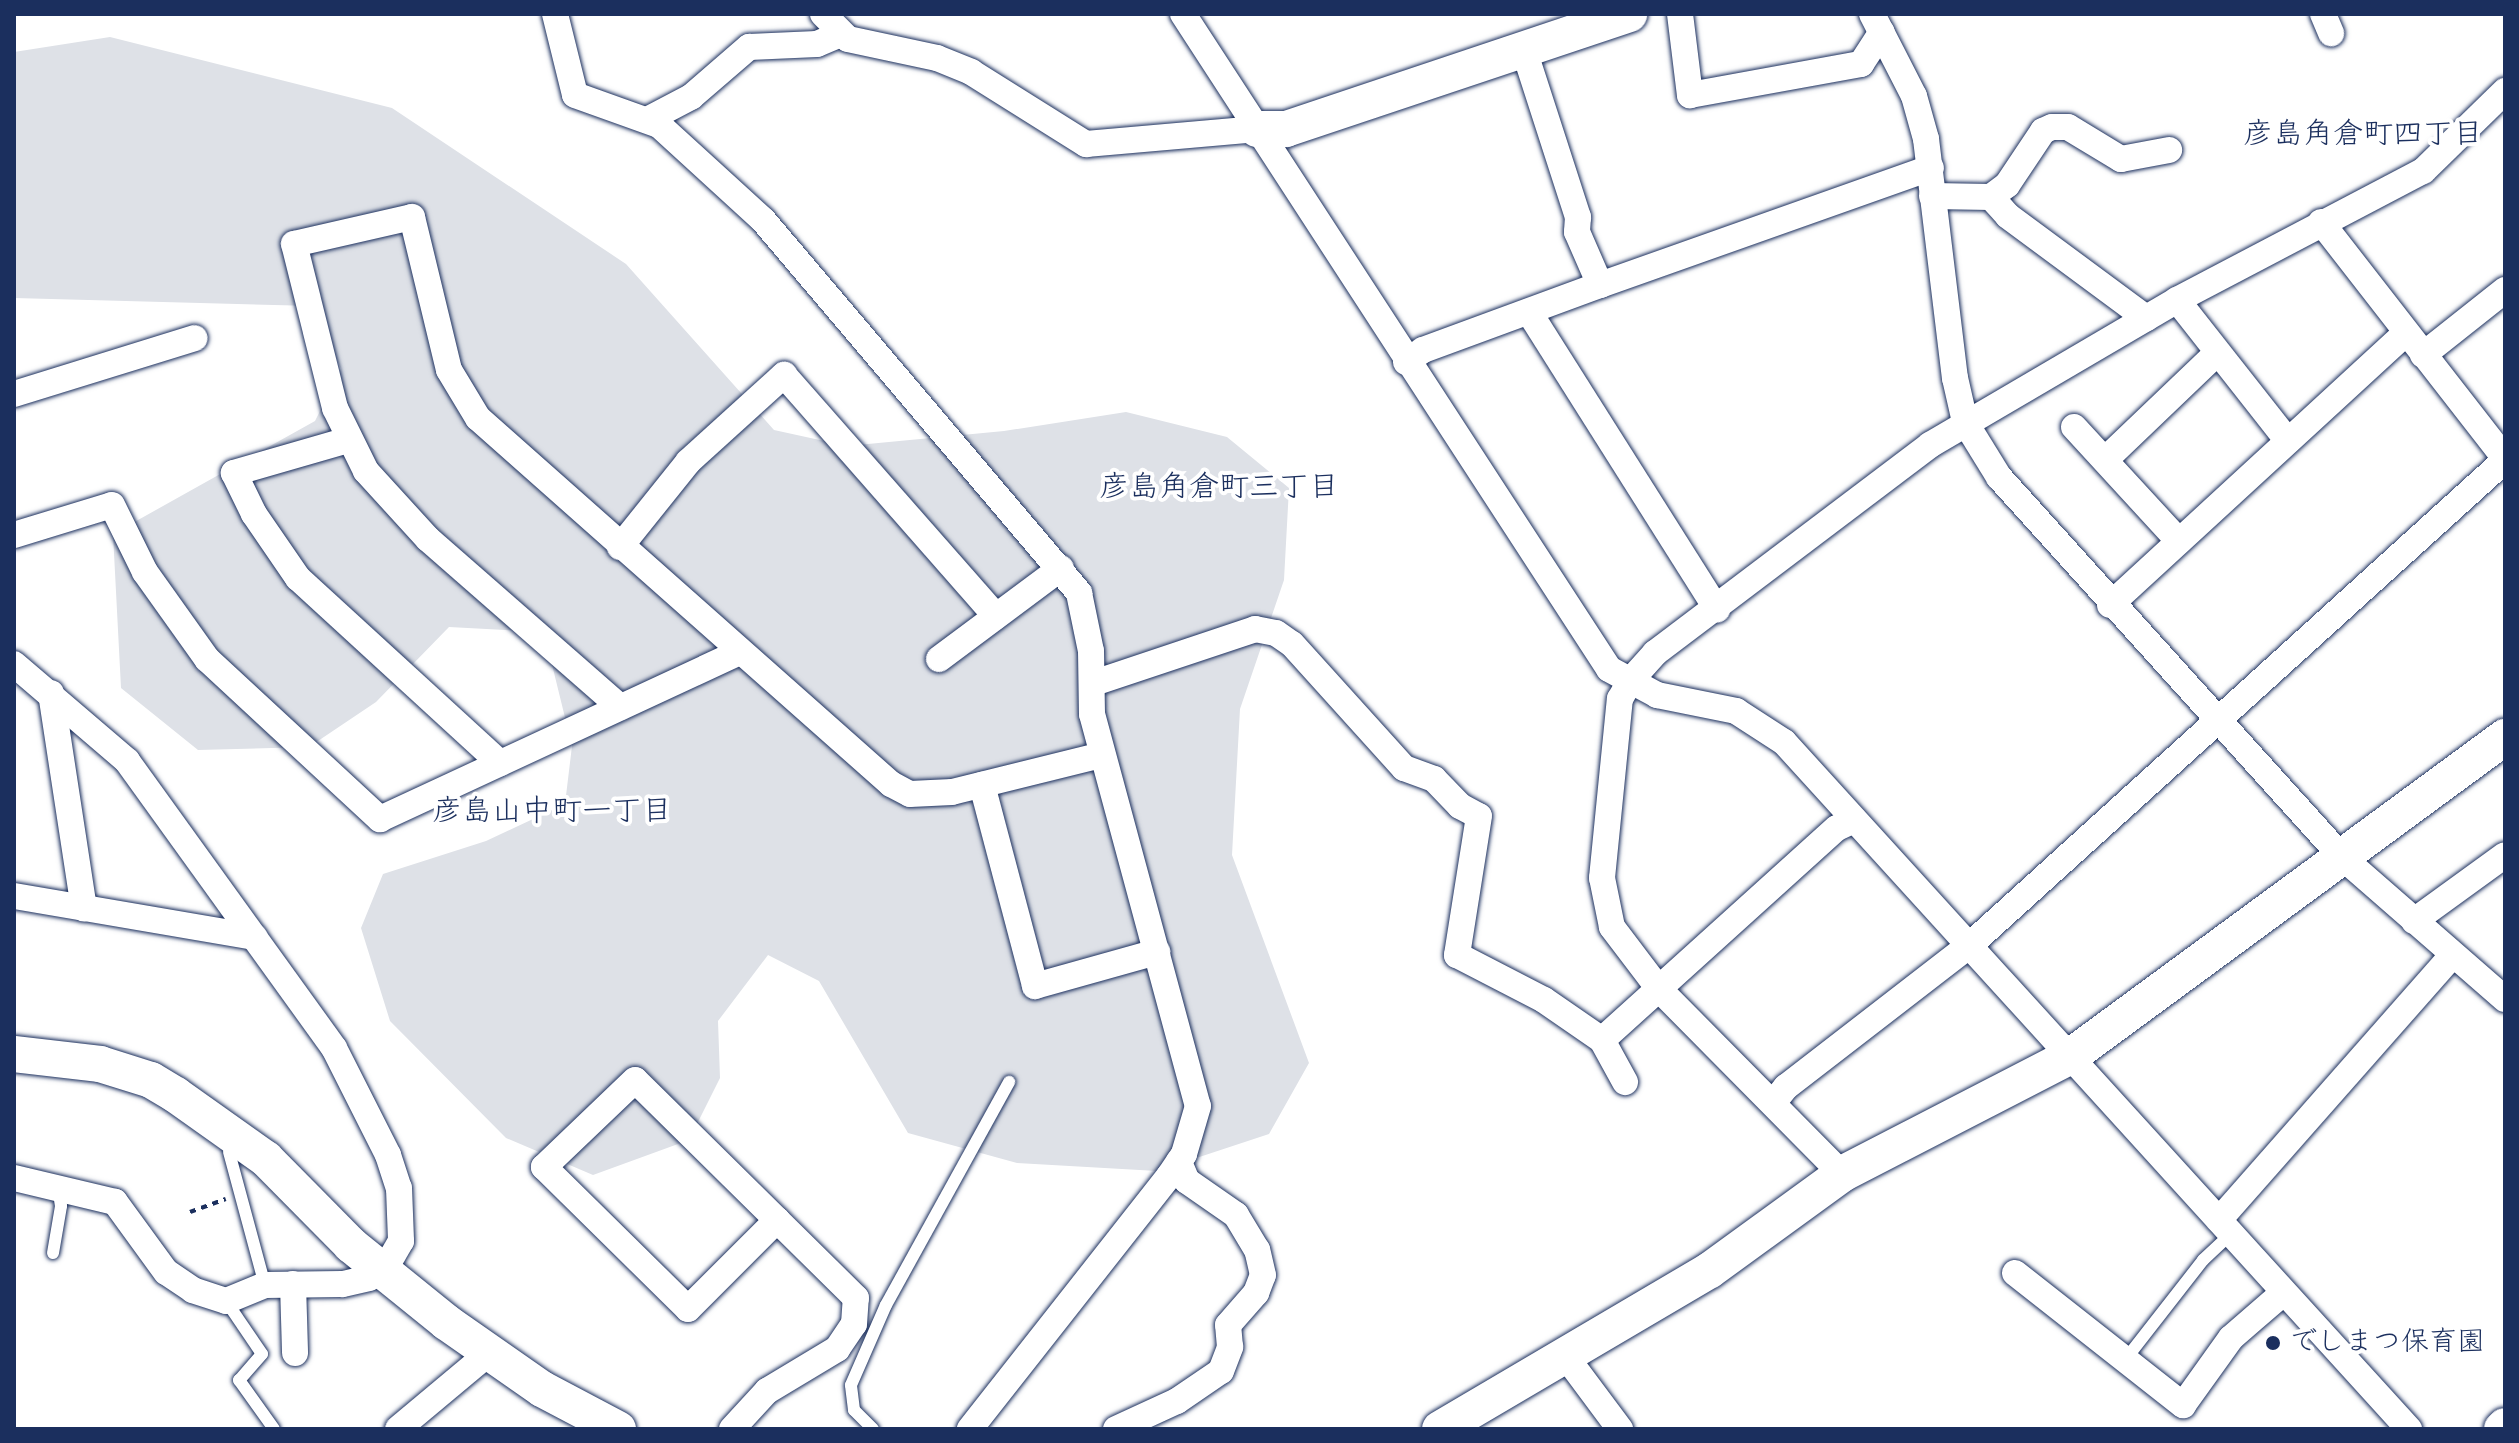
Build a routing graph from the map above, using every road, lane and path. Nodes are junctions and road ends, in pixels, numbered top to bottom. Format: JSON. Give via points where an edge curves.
{"nodes":[{"id":1,"x":555,"y":14,"type":"edge"},
{"id":2,"x":1183,"y":14,"type":"edge"},
{"id":3,"x":1629,"y":14,"type":"edge"},
{"id":4,"x":1680,"y":14,"type":"edge"},
{"id":5,"x":1877,"y":23,"type":"edge"},
{"id":6,"x":832,"y":24,"type":"edge"},
{"id":7,"x":1524,"y":50,"type":"junction"},
{"id":8,"x":2505,"y":91,"type":"edge"},
{"id":9,"x":647,"y":120,"type":"junction"},
{"id":10,"x":1257,"y":129,"type":"junction"},
{"id":11,"x":2169,"y":150,"type":"dead end"},
{"id":12,"x":1931,"y":168,"type":"junction"},
{"id":13,"x":1932,"y":196,"type":"junction"},
{"id":14,"x":1991,"y":197,"type":"junction"},
{"id":15,"x":2321,"y":222,"type":"junction"},
{"id":16,"x":1600,"y":285,"type":"junction"},
{"id":17,"x":2505,"y":290,"type":"edge"},
{"id":18,"x":2177,"y":300,"type":"junction"},
{"id":19,"x":1529,"y":312,"type":"junction"},
{"id":20,"x":2146,"y":318,"type":"junction"},
{"id":21,"x":2406,"y":333,"type":"junction"},
{"id":22,"x":195,"y":338,"type":"dead end"},
{"id":23,"x":2217,"y":353,"type":"junction"},
{"id":24,"x":2423,"y":355,"type":"junction"},
{"id":25,"x":1406,"y":362,"type":"junction"},
{"id":26,"x":14,"y":394,"type":"edge"},
{"id":27,"x":1965,"y":422,"type":"junction"},
{"id":28,"x":2074,"y":427,"type":"dead end"},
{"id":29,"x":348,"y":440,"type":"junction"},
{"id":30,"x":2288,"y":441,"type":"junction"},
{"id":31,"x":2505,"y":459,"type":"edge"},
{"id":32,"x":2105,"y":460,"type":"junction"},
{"id":33,"x":14,"y":535,"type":"edge"},
{"id":34,"x":2179,"y":541,"type":"junction"},
{"id":35,"x":620,"y":547,"type":"junction"},
{"id":36,"x":1061,"y":568,"type":"junction"},
{"id":37,"x":2110,"y":605,"type":"junction"},
{"id":38,"x":1717,"y":609,"type":"junction"},
{"id":39,"x":996,"y":616,"type":"junction"},
{"id":40,"x":739,"y":652,"type":"junction"},
{"id":41,"x":939,"y":659,"type":"dead end"},
{"id":42,"x":14,"y":664,"type":"edge"},
{"id":43,"x":1630,"y":681,"type":"junction"},
{"id":44,"x":1094,"y":683,"type":"junction"},
{"id":45,"x":51,"y":693,"type":"junction"},
{"id":46,"x":620,"y":707,"type":"junction"},
{"id":47,"x":2216,"y":722,"type":"junction"},
{"id":48,"x":2505,"y":737,"type":"edge"},
{"id":49,"x":1102,"y":755,"type":"junction"},
{"id":50,"x":500,"y":763,"type":"junction"},
{"id":51,"x":982,"y":785,"type":"junction"},
{"id":52,"x":1854,"y":820,"type":"junction"},
{"id":53,"x":2505,"y":855,"type":"edge"},
{"id":54,"x":2342,"y":857,"type":"junction"},
{"id":55,"x":14,"y":896,"type":"edge"},
{"id":56,"x":84,"y":908,"type":"junction"},
{"id":57,"x":2414,"y":921,"type":"junction"},
{"id":58,"x":255,"y":937,"type":"junction"},
{"id":59,"x":1970,"y":945,"type":"junction"},
{"id":60,"x":1157,"y":952,"type":"junction"},
{"id":61,"x":2452,"y":956,"type":"junction"},
{"id":62,"x":1659,"y":989,"type":"junction"},
{"id":63,"x":2505,"y":999,"type":"edge"},
{"id":64,"x":1602,"y":1040,"type":"junction"},
{"id":65,"x":14,"y":1054,"type":"edge"},
{"id":66,"x":2071,"y":1056,"type":"junction"},
{"id":67,"x":1009,"y":1082,"type":"dead end"},
{"id":68,"x":1625,"y":1082,"type":"dead end"},
{"id":69,"x":1773,"y":1103,"type":"junction"},
{"id":70,"x":229,"y":1152,"type":"dead end"},
{"id":71,"x":1179,"y":1162,"type":"junction"},
{"id":72,"x":1842,"y":1174,"type":"junction"},
{"id":73,"x":14,"y":1178,"type":"edge"},
{"id":74,"x":58,"y":1187,"type":"junction"},
{"id":75,"x":240,"y":1194,"type":"junction"},
{"id":76,"x":190,"y":1212,"type":"dead end"},
{"id":77,"x":777,"y":1220,"type":"junction"},
{"id":78,"x":2226,"y":1227,"type":"junction"},
{"id":79,"x":53,"y":1253,"type":"dead end"},
{"id":80,"x":385,"y":1269,"type":"junction"},
{"id":81,"x":2015,"y":1273,"type":"dead end"},
{"id":82,"x":293,"y":1284,"type":"junction"},
{"id":83,"x":265,"y":1285,"type":"junction"},
{"id":84,"x":2283,"y":1293,"type":"junction"},
{"id":85,"x":226,"y":1301,"type":"junction"},
{"id":86,"x":295,"y":1353,"type":"dead end"},
{"id":87,"x":489,"y":1353,"type":"junction"},
{"id":88,"x":1567,"y":1358,"type":"junction"},
{"id":89,"x":2125,"y":1360,"type":"junction"},
{"id":90,"x":1452,"y":1426,"type":"edge"},
{"id":91,"x":274,"y":1429,"type":"edge"},
{"id":92,"x":398,"y":1429,"type":"edge"},
{"id":93,"x":618,"y":1429,"type":"edge"},
{"id":94,"x":732,"y":1429,"type":"edge"},
{"id":95,"x":873,"y":1429,"type":"edge"},
{"id":96,"x":970,"y":1429,"type":"edge"},
{"id":97,"x":1116,"y":1429,"type":"edge"},
{"id":98,"x":1620,"y":1429,"type":"edge"},
{"id":99,"x":2409,"y":1429,"type":"edge"}],
"edges":[{"from":1,"to":9,"type":"street","via":[[575,95]]},
{"from":2,"to":10,"type":"street"},
{"from":3,"to":7,"type":"street"},
{"from":4,"to":5,"type":"street","via":[[1690,95],[1861,64]]},
{"from":5,"to":12,"type":"street","via":[[1914,96]]},
{"from":6,"to":9,"type":"street","via":[[817,44],[749,47],[691,97]]},
{"from":6,"to":10,"type":"street","via":[[971,72],[1086,144]]},
{"from":7,"to":10,"type":"street","via":[[1286,129]]},
{"from":7,"to":16,"type":"street","via":[[1578,217],[1577,232]]},
{"from":8,"to":15,"type":"street","via":[[2423,171]]},
{"from":9,"to":36,"type":"street","via":[[705,163],[763,220]]},
{"from":10,"to":25,"type":"street"},
{"from":11,"to":14,"type":"street","via":[[2121,159],[2068,127],[2052,127],[2043,131],[2007,185]]},
{"from":12,"to":13,"type":"street"},
{"from":12,"to":16,"type":"street"},
{"from":13,"to":14,"type":"street"},
{"from":13,"to":27,"type":"street"},
{"from":14,"to":20,"type":"street","via":[[2008,216]]},
{"from":15,"to":18,"type":"street"},
{"from":15,"to":21,"type":"street"},
{"from":16,"to":19,"type":"street"},
{"from":17,"to":24,"type":"street"},
{"from":18,"to":20,"type":"street"},
{"from":18,"to":23,"type":"street"},
{"from":19,"to":25,"type":"street","via":[[1423,350]]},
{"from":19,"to":38,"type":"street"},
{"from":20,"to":27,"type":"street"},
{"from":21,"to":24,"type":"street"},
{"from":21,"to":30,"type":"street"},
{"from":22,"to":26,"type":"street"},
{"from":23,"to":30,"type":"street"},
{"from":23,"to":32,"type":"street"},
{"from":24,"to":31,"type":"street"},
{"from":25,"to":43,"type":"street","via":[[1590,644],[1609,669]]},
{"from":27,"to":37,"type":"street","via":[[1999,477]]},
{"from":27,"to":38,"type":"street"},
{"from":28,"to":32,"type":"street"},
{"from":29,"to":35,"type":"street","via":[[325,373],[294,244],[412,217],[443,348],[462,396],[498,439]]},
{"from":29,"to":46,"type":"street","via":[[406,518]]},
{"from":29,"to":50,"type":"street","via":[[234,473],[254,514],[298,578]]},
{"from":30,"to":34,"type":"street"},
{"from":31,"to":47,"type":"street"},
{"from":32,"to":34,"type":"street"},
{"from":33,"to":50,"type":"street","via":[[112,505],[145,572],[207,659],[380,819]]},
{"from":34,"to":37,"type":"street"},
{"from":35,"to":39,"type":"street","via":[[688,462],[784,375]]},
{"from":35,"to":40,"type":"street"},
{"from":36,"to":39,"type":"street"},
{"from":36,"to":44,"type":"street","via":[[1079,593]]},
{"from":37,"to":47,"type":"street"},
{"from":38,"to":43,"type":"street","via":[[1655,653]]},
{"from":39,"to":41,"type":"street"},
{"from":40,"to":46,"type":"street"},
{"from":40,"to":51,"type":"street","via":[[891,784],[910,794],[930,795]]},
{"from":42,"to":45,"type":"street"},
{"from":43,"to":52,"type":"street","via":[[1657,695],[1724,708],[1761,723]]},
{"from":43,"to":62,"type":"street","via":[[1620,699],[1604,902],[1612,927]]},
{"from":44,"to":49,"type":"street","via":[[1092,714]]},
{"from":44,"to":64,"type":"street","via":[[1255,629],[1276,633],[1404,768],[1434,779],[1460,806],[1479,816],[1457,955],[1544,1000]]},
{"from":45,"to":56,"type":"street"},
{"from":45,"to":58,"type":"street","via":[[127,761]]},
{"from":46,"to":50,"type":"street"},
{"from":47,"to":54,"type":"street"},
{"from":47,"to":59,"type":"street"},
{"from":48,"to":54,"type":"street"},
{"from":49,"to":51,"type":"street"},
{"from":49,"to":60,"type":"street"},
{"from":51,"to":60,"type":"street","via":[[1035,986]]},
{"from":52,"to":59,"type":"street"},
{"from":52,"to":62,"type":"street","via":[[1837,828]]},
{"from":53,"to":57,"type":"street"},
{"from":54,"to":57,"type":"street"},
{"from":54,"to":66,"type":"street"},
{"from":55,"to":56,"type":"street"},
{"from":56,"to":58,"type":"street"},
{"from":57,"to":61,"type":"street"},
{"from":58,"to":80,"type":"street","via":[[334,1048],[388,1155],[403,1220],[401,1241]]},
{"from":59,"to":66,"type":"street"},
{"from":59,"to":69,"type":"street","via":[[1786,1087]]},
{"from":60,"to":71,"type":"street","via":[[1198,1106]]},
{"from":61,"to":63,"type":"street"},
{"from":61,"to":78,"type":"street"},
{"from":62,"to":64,"type":"street"},
{"from":62,"to":69,"type":"street"},
{"from":64,"to":68,"type":"street"},
{"from":65,"to":80,"type":"street","via":[[100,1064],[151,1080],[257,1152],[351,1245]]},
{"from":66,"to":72,"type":"street"},
{"from":66,"to":78,"type":"street"},
{"from":67,"to":95,"type":"lane","via":[[886,1305],[851,1385],[854,1410]]},
{"from":69,"to":72,"type":"street"},
{"from":70,"to":75,"type":"lane"},
{"from":71,"to":96,"type":"street"},
{"from":71,"to":97,"type":"street","via":[[1187,1181],[1236,1215],[1257,1250],[1263,1275],[1256,1293],[1228,1325],[1230,1347],[1221,1371],[1177,1401]]},
{"from":72,"to":88,"type":"street","via":[[1710,1270]]},
{"from":73,"to":74,"type":"street"},
{"from":74,"to":79,"type":"lane","via":[[61,1206]]},
{"from":74,"to":85,"type":"street","via":[[115,1202],[166,1272],[193,1290]]},
{"from":75,"to":76,"type":"path"},
{"from":75,"to":83,"type":"lane"},
{"from":77,"to":77,"type":"street","via":[[635,1080],[544,1167],[688,1309]]},
{"from":77,"to":94,"type":"street","via":[[856,1298],[854,1324],[837,1349],[767,1391]]},
{"from":78,"to":84,"type":"street"},
{"from":78,"to":89,"type":"lane"},
{"from":80,"to":82,"type":"street","via":[[342,1284]]},
{"from":80,"to":87,"type":"street"},
{"from":81,"to":89,"type":"street"},
{"from":82,"to":83,"type":"street"},
{"from":82,"to":86,"type":"street"},
{"from":83,"to":85,"type":"street"},
{"from":84,"to":89,"type":"street","via":[[2231,1338],[2183,1405]]},
{"from":84,"to":99,"type":"street"},
{"from":85,"to":91,"type":"lane","via":[[262,1354],[239,1380]]},
{"from":87,"to":92,"type":"street"},
{"from":87,"to":93,"type":"street"},
{"from":88,"to":90,"type":"street"},
{"from":88,"to":98,"type":"street"}]}
